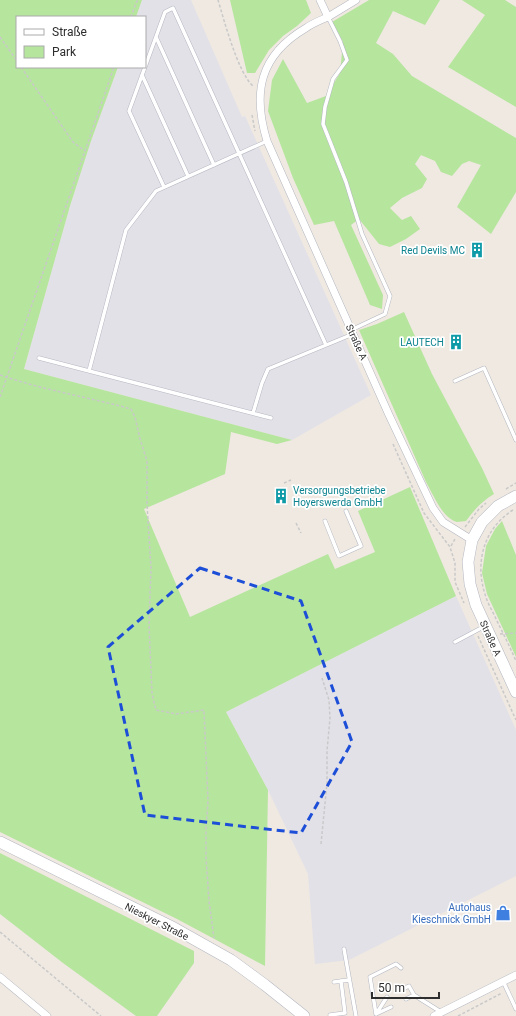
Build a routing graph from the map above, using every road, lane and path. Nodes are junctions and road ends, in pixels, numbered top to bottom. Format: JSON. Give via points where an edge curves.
{"nodes":[{"id":1,"x":138,"y":0,"type":"edge"},
{"id":2,"x":218,"y":0,"type":"edge"},
{"id":3,"x":320,"y":0,"type":"edge"},
{"id":4,"x":356,"y":0,"type":"edge"},
{"id":5,"x":131,"y":16,"type":"edge"},
{"id":6,"x":328,"y":17,"type":"junction"},
{"id":7,"x":0,"y":37,"type":"edge"},
{"id":8,"x":156,"y":37,"type":"junction"},
{"id":9,"x":16,"y":60,"type":"edge"},
{"id":10,"x":146,"y":64,"type":"edge"},
{"id":11,"x":22,"y":68,"type":"edge"},
{"id":12,"x":114,"y":68,"type":"edge"},
{"id":13,"x":145,"y":68,"type":"edge"},
{"id":14,"x":142,"y":75,"type":"junction"},
{"id":15,"x":261,"y":92,"type":"junction"},
{"id":16,"x":267,"y":141,"type":"junction"},
{"id":17,"x":85,"y":152,"type":"junction"},
{"id":18,"x":238,"y":154,"type":"junction"},
{"id":19,"x":214,"y":165,"type":"junction"},
{"id":20,"x":188,"y":176,"type":"junction"},
{"id":21,"x":164,"y":187,"type":"junction"},
{"id":22,"x":352,"y":332,"type":"junction"},
{"id":23,"x":326,"y":345,"type":"junction"},
{"id":24,"x":39,"y":358,"type":"dead end"},
{"id":25,"x":89,"y":370,"type":"junction"},
{"id":26,"x":0,"y":375,"type":"edge"},
{"id":27,"x":8,"y":377,"type":"junction"},
{"id":28,"x":455,"y":381,"type":"dead end"},
{"id":29,"x":0,"y":397,"type":"edge"},
{"id":30,"x":253,"y":413,"type":"junction"},
{"id":31,"x":271,"y":418,"type":"dead end"},
{"id":32,"x":516,"y":440,"type":"edge"},
{"id":33,"x":291,"y":480,"type":"dead end"},
{"id":34,"x":284,"y":483,"type":"dead end"},
{"id":35,"x":516,"y":496,"type":"edge"},
{"id":36,"x":516,"y":508,"type":"edge"},
{"id":37,"x":346,"y":511,"type":"dead end"},
{"id":38,"x":324,"y":521,"type":"dead end"},
{"id":39,"x":296,"y":523,"type":"dead end"},
{"id":40,"x":301,"y":533,"type":"dead end"},
{"id":41,"x":472,"y":540,"type":"junction"},
{"id":42,"x":488,"y":630,"type":"junction"},
{"id":43,"x":516,"y":633,"type":"edge"},
{"id":44,"x":504,"y":634,"type":"junction"},
{"id":45,"x":455,"y":642,"type":"dead end"},
{"id":46,"x":516,"y":661,"type":"edge"},
{"id":47,"x":322,"y":678,"type":"dead end"},
{"id":48,"x":516,"y":692,"type":"edge"},
{"id":49,"x":0,"y":842,"type":"edge"},
{"id":50,"x":321,"y":844,"type":"dead end"},
{"id":51,"x":0,"y":932,"type":"edge"},
{"id":52,"x":344,"y":949,"type":"dead end"},
{"id":53,"x":212,"y":950,"type":"junction"},
{"id":54,"x":401,"y":968,"type":"dead end"},
{"id":55,"x":516,"y":975,"type":"edge"},
{"id":56,"x":0,"y":977,"type":"edge"},
{"id":57,"x":349,"y":980,"type":"junction"},
{"id":58,"x":341,"y":981,"type":"junction"},
{"id":59,"x":503,"y":981,"type":"junction"},
{"id":60,"x":334,"y":982,"type":"dead end"},
{"id":61,"x":401,"y":990,"type":"dead end"},
{"id":62,"x":507,"y":991,"type":"junction"},
{"id":63,"x":414,"y":995,"type":"junction"},
{"id":64,"x":387,"y":997,"type":"dead end"},
{"id":65,"x":406,"y":999,"type":"dead end"},
{"id":66,"x":391,"y":1007,"type":"dead end"},
{"id":67,"x":516,"y":1008,"type":"edge"},
{"id":68,"x":441,"y":1012,"type":"junction"},
{"id":69,"x":330,"y":1015,"type":"dead end"},
{"id":70,"x":375,"y":1015,"type":"edge"},
{"id":71,"x":48,"y":1016,"type":"edge"},
{"id":72,"x":102,"y":1016,"type":"edge"},
{"id":73,"x":304,"y":1016,"type":"edge"},
{"id":74,"x":356,"y":1016,"type":"edge"},
{"id":75,"x":434,"y":1016,"type":"edge"},
{"id":76,"x":458,"y":1016,"type":"edge"}],
"edges":[{"from":1,"to":5,"type":"path"},
{"from":2,"to":15,"type":"path","via":[[229,38],[247,81]]},
{"from":3,"to":6,"type":"street"},
{"from":4,"to":6,"type":"street","name":"Straße A"},
{"from":6,"to":15,"type":"street","name":"Straße A","via":[[306,28],[278,50],[264,72]]},
{"from":6,"to":22,"type":"lane","via":[[347,60],[333,79],[323,124],[346,182],[362,234],[390,296],[385,314]]},
{"from":7,"to":9,"type":"path"},
{"from":8,"to":10,"type":"lane"},
{"from":8,"to":18,"type":"lane","via":[[165,12],[173,8]]},
{"from":8,"to":19,"type":"lane"},
{"from":11,"to":17,"type":"path","via":[[75,145]]},
{"from":12,"to":17,"type":"path"},
{"from":13,"to":14,"type":"lane"},
{"from":14,"to":20,"type":"lane"},
{"from":14,"to":21,"type":"lane","via":[[129,111]]},
{"from":15,"to":16,"type":"street","name":"Straße A","via":[[261,118]]},
{"from":16,"to":18,"type":"lane"},
{"from":16,"to":22,"type":"street","name":"Straße A"},
{"from":17,"to":27,"type":"path"},
{"from":18,"to":19,"type":"lane"},
{"from":18,"to":23,"type":"lane"},
{"from":19,"to":20,"type":"lane"},
{"from":20,"to":21,"type":"lane"},
{"from":21,"to":25,"type":"lane","via":[[156,190],[126,230]]},
{"from":22,"to":23,"type":"lane"},
{"from":22,"to":41,"type":"street","name":"Straße A","via":[[434,508],[443,522]]},
{"from":23,"to":30,"type":"lane","via":[[268,369]]},
{"from":24,"to":25,"type":"lane"},
{"from":25,"to":30,"type":"lane"},
{"from":26,"to":27,"type":"path"},
{"from":27,"to":29,"type":"path"},
{"from":27,"to":53,"type":"path","via":[[131,409],[135,417],[147,461],[151,568],[148,624],[152,694],[156,710],[176,714],[204,710],[208,801],[206,858],[214,936]]},
{"from":28,"to":32,"type":"lane","via":[[484,368]]},
{"from":30,"to":31,"type":"lane"},
{"from":33,"to":34,"type":"path"},
{"from":35,"to":41,"type":"main road","via":[[498,506],[482,522]]},
{"from":36,"to":44,"type":"path","via":[[489,534],[482,550],[480,564],[486,597]]},
{"from":37,"to":38,"type":"lane","via":[[361,546],[340,556]]},
{"from":39,"to":40,"type":"path"},
{"from":41,"to":42,"type":"main road","name":"Straße A","via":[[468,562],[470,584],[476,605]]},
{"from":42,"to":44,"type":"path"},
{"from":42,"to":45,"type":"lane"},
{"from":42,"to":48,"type":"main road","name":"Straße A"},
{"from":43,"to":44,"type":"path"},
{"from":44,"to":46,"type":"path"},
{"from":47,"to":50,"type":"path","via":[[329,700],[330,718]]},
{"from":49,"to":53,"type":"main road","name":"Nieskyer Straße","via":[[174,928]]},
{"from":51,"to":72,"type":"path"},
{"from":52,"to":57,"type":"lane"},
{"from":53,"to":73,"type":"main road","name":"Nieskyer Straße","via":[[231,960]]},
{"from":54,"to":70,"type":"lane","via":[[396,964],[370,977]]},
{"from":55,"to":59,"type":"street"},
{"from":56,"to":71,"type":"street"},
{"from":57,"to":58,"type":"lane"},
{"from":57,"to":74,"type":"lane"},
{"from":58,"to":60,"type":"lane"},
{"from":58,"to":69,"type":"lane","via":[[345,1013]]},
{"from":59,"to":62,"type":"lane"},
{"from":59,"to":68,"type":"street"},
{"from":61,"to":63,"type":"lane","via":[[409,984]]},
{"from":62,"to":67,"type":"lane"},
{"from":62,"to":76,"type":"path"},
{"from":63,"to":65,"type":"lane"},
{"from":63,"to":68,"type":"lane"},
{"from":64,"to":70,"type":"lane"},
{"from":66,"to":70,"type":"lane"},
{"from":68,"to":75,"type":"street"}]}
